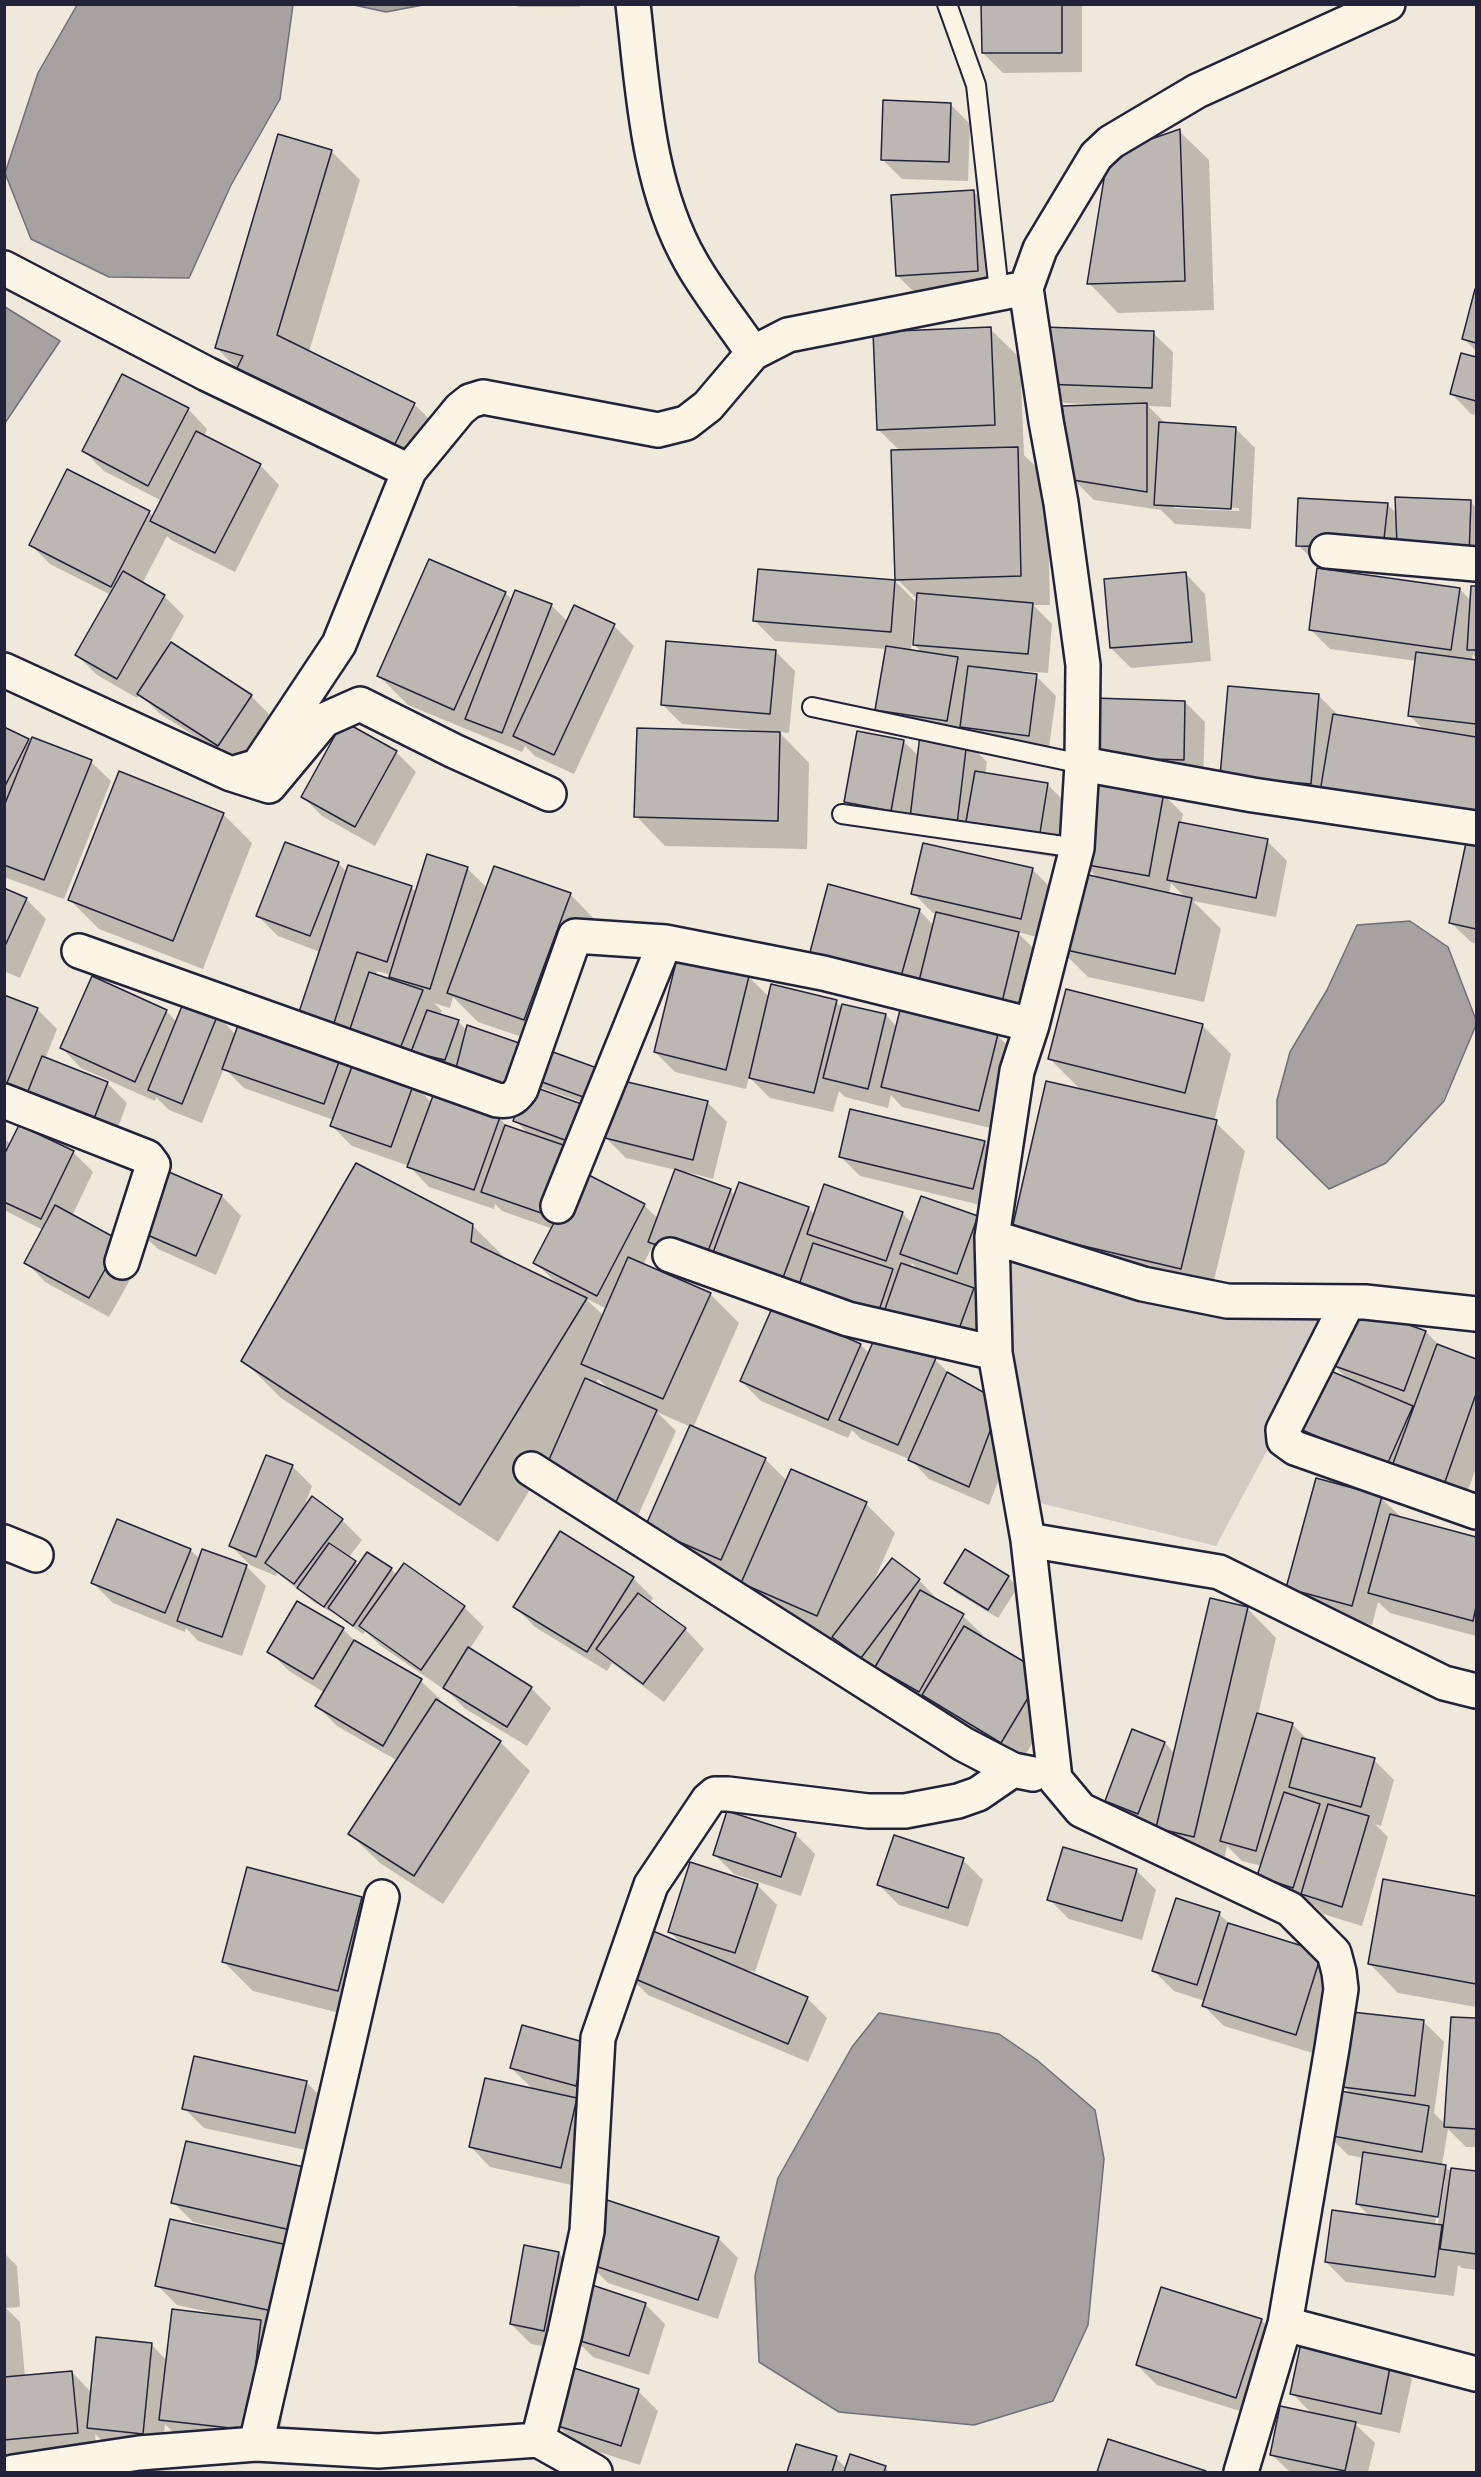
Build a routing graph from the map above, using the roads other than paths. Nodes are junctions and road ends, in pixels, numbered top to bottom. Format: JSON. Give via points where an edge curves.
{"nodes":[{"id":1,"x":633,"y":4,"type":"edge"},
{"id":2,"x":947,"y":4,"type":"edge"},
{"id":3,"x":1388,"y":4,"type":"edge"},
{"id":4,"x":4,"y":268,"type":"edge"},
{"id":5,"x":1012,"y":290,"type":"junction"},
{"id":6,"x":753,"y":353,"type":"junction"},
{"id":7,"x":409,"y":471,"type":"junction"},
{"id":8,"x":1327,"y":551,"type":"dead end"},
{"id":9,"x":1476,"y":564,"type":"edge"},
{"id":10,"x":4,"y":670,"type":"edge"},
{"id":11,"x":812,"y":707,"type":"dead end"},
{"id":12,"x":1082,"y":764,"type":"junction"},
{"id":13,"x":231,"y":774,"type":"junction"},
{"id":14,"x":549,"y":794,"type":"dead end"},
{"id":15,"x":842,"y":814,"type":"dead end"},
{"id":16,"x":1476,"y":828,"type":"edge"},
{"id":17,"x":1077,"y":848,"type":"junction"},
{"id":18,"x":665,"y":942,"type":"junction"},
{"id":19,"x":79,"y":951,"type":"dead end"},
{"id":20,"x":1032,"y":1025,"type":"junction"},
{"id":21,"x":4,"y":1101,"type":"edge"},
{"id":22,"x":558,"y":1206,"type":"dead end"},
{"id":23,"x":992,"y":1237,"type":"junction"},
{"id":24,"x":670,"y":1255,"type":"dead end"},
{"id":25,"x":122,"y":1262,"type":"dead end"},
{"id":26,"x":1348,"y":1302,"type":"junction"},
{"id":27,"x":1476,"y":1314,"type":"edge"},
{"id":28,"x":995,"y":1353,"type":"junction"},
{"id":29,"x":531,"y":1469,"type":"dead end"},
{"id":30,"x":1476,"y":1512,"type":"edge"},
{"id":31,"x":1028,"y":1540,"type":"junction"},
{"id":32,"x":4,"y":1542,"type":"edge"},
{"id":33,"x":36,"y":1555,"type":"dead end"},
{"id":34,"x":1476,"y":1692,"type":"edge"},
{"id":35,"x":1013,"y":1770,"type":"junction"},
{"id":36,"x":1055,"y":1779,"type":"junction"},
{"id":37,"x":382,"y":1897,"type":"dead end"},
{"id":38,"x":1285,"y":2324,"type":"junction"},
{"id":39,"x":1476,"y":2374,"type":"edge"},
{"id":40,"x":538,"y":2440,"type":"junction"},
{"id":41,"x":256,"y":2444,"type":"junction"},
{"id":42,"x":18,"y":2472,"type":"edge"},
{"id":43,"x":595,"y":2472,"type":"edge"},
{"id":44,"x":1241,"y":2472,"type":"edge"}],
"edges":[{"from":1,"to":6,"type":"street","via":[[643,98],[661,194],[691,263]]},
{"from":2,"to":5,"type":"lane","via":[[976,85]]},
{"from":3,"to":5,"type":"street","via":[[1197,91],[1111,142],[1096,156]]},
{"from":4,"to":7,"type":"street","via":[[207,374]]},
{"from":5,"to":6,"type":"street","via":[[788,335]]},
{"from":5,"to":12,"type":"street","via":[[1061,503],[1083,665]]},
{"from":6,"to":7,"type":"street","via":[[708,406],[686,423],[658,430],[483,398],[470,401]]},
{"from":7,"to":13,"type":"street","via":[[339,644],[258,765]]},
{"from":8,"to":9,"type":"street"},
{"from":10,"to":13,"type":"street"},
{"from":11,"to":12,"type":"lane"},
{"from":12,"to":16,"type":"street","via":[[1253,795]]},
{"from":12,"to":17,"type":"street"},
{"from":13,"to":14,"type":"street","via":[[269,786],[324,720],[360,704]]},
{"from":15,"to":17,"type":"lane"},
{"from":17,"to":20,"type":"street"},
{"from":18,"to":19,"type":"street","via":[[575,936],[521,1089],[507,1101]]},
{"from":18,"to":20,"type":"street","via":[[823,973]]},
{"from":18,"to":22,"type":"street"},
{"from":20,"to":23,"type":"street","via":[[1017,1071]]},
{"from":21,"to":25,"type":"street","via":[[147,1157],[153,1165]]},
{"from":23,"to":26,"type":"street","via":[[1143,1284],[1227,1301]]},
{"from":23,"to":28,"type":"street"},
{"from":24,"to":28,"type":"street","via":[[848,1319]]},
{"from":26,"to":27,"type":"street"},
{"from":26,"to":30,"type":"street","via":[[1283,1430],[1284,1440],[1295,1448]]},
{"from":28,"to":31,"type":"street"},
{"from":29,"to":35,"type":"street","via":[[963,1743]]},
{"from":31,"to":34,"type":"street","via":[[1219,1572],[1444,1683]]},
{"from":31,"to":36,"type":"street"},
{"from":32,"to":33,"type":"street"},
{"from":35,"to":36,"type":"street"},
{"from":35,"to":40,"type":"street","via":[[978,1794],[905,1811],[868,1811],[728,1794],[715,1794],[708,1800],[651,1885],[598,2038],[587,2231]]},
{"from":36,"to":38,"type":"street","via":[[1081,1810],[1290,1908],[1334,1953],[1341,1989]]},
{"from":37,"to":41,"type":"street"},
{"from":38,"to":39,"type":"street"},
{"from":38,"to":44,"type":"street"},
{"from":40,"to":41,"type":"street","via":[[378,2451]]},
{"from":40,"to":43,"type":"street"},
{"from":41,"to":42,"type":"street","via":[[139,2453]]}]}
